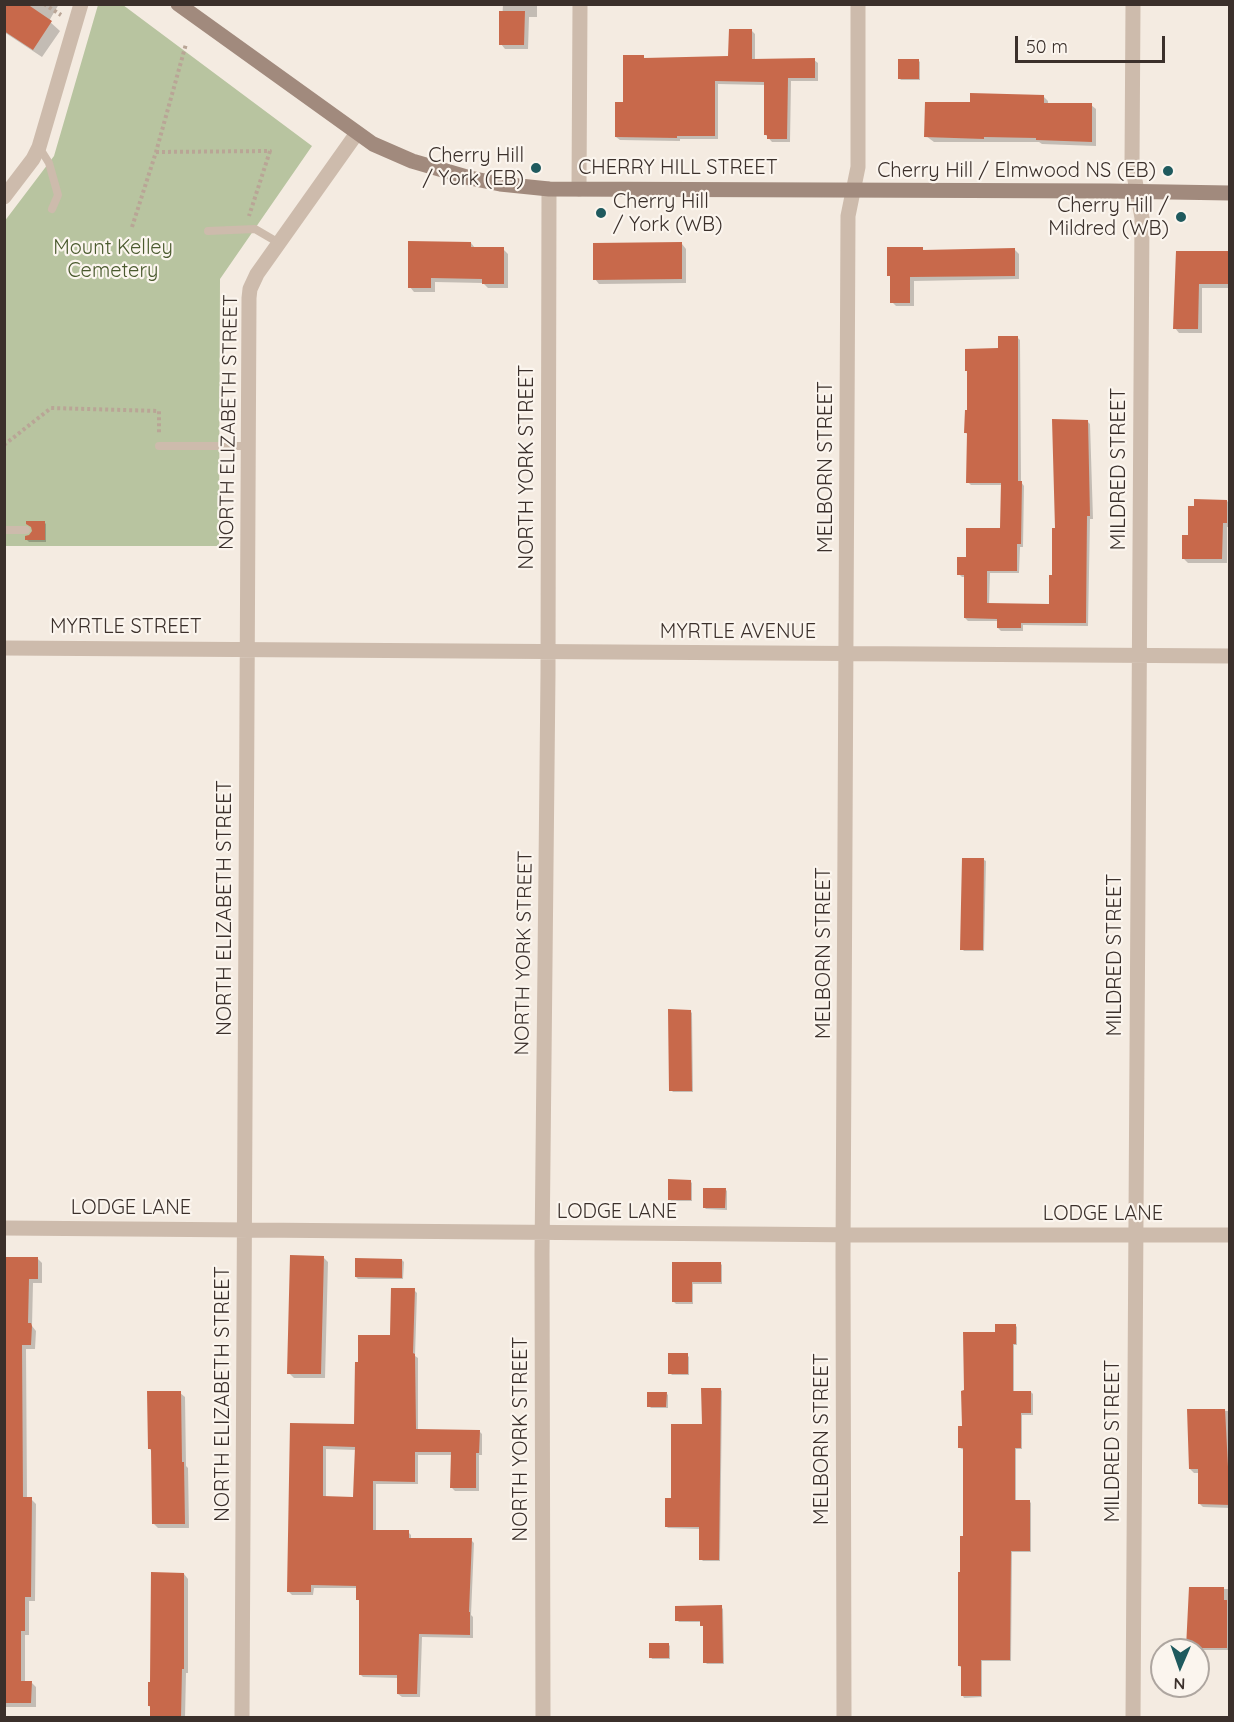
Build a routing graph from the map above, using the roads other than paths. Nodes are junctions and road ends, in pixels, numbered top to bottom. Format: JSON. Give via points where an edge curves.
{"nodes":[{"id":1,"x":81,"y":4,"type":"edge"},
{"id":2,"x":580,"y":4,"type":"edge"},
{"id":3,"x":858,"y":4,"type":"edge"},
{"id":4,"x":1132,"y":4,"type":"edge"},
{"id":5,"x":181,"y":6,"type":"edge"},
{"id":6,"x":357,"y":133,"type":"junction"},
{"id":7,"x":39,"y":147,"type":"junction"},
{"id":8,"x":549,"y":189,"type":"junction"},
{"id":9,"x":579,"y":189,"type":"junction"},
{"id":10,"x":855,"y":190,"type":"junction"},
{"id":11,"x":1137,"y":192,"type":"junction"},
{"id":12,"x":1230,"y":194,"type":"edge"},
{"id":13,"x":4,"y":197,"type":"edge"},
{"id":14,"x":52,"y":209,"type":"dead end"},
{"id":15,"x":208,"y":231,"type":"dead end"},
{"id":16,"x":279,"y":243,"type":"junction"},
{"id":17,"x":159,"y":446,"type":"road end"},
{"id":18,"x":248,"y":446,"type":"junction"},
{"id":19,"x":4,"y":530,"type":"edge"},
{"id":20,"x":26,"y":530,"type":"dead end"},
{"id":21,"x":4,"y":648,"type":"edge"},
{"id":22,"x":247,"y":649,"type":"junction"},
{"id":23,"x":548,"y":651,"type":"junction"},
{"id":24,"x":847,"y":654,"type":"junction"},
{"id":25,"x":1230,"y":656,"type":"edge"},
{"id":26,"x":1138,"y":657,"type":"junction"},
{"id":27,"x":4,"y":1228,"type":"edge"},
{"id":28,"x":245,"y":1230,"type":"junction"},
{"id":29,"x":542,"y":1232,"type":"junction"},
{"id":30,"x":843,"y":1235,"type":"junction"},
{"id":31,"x":1135,"y":1235,"type":"junction"},
{"id":32,"x":1230,"y":1235,"type":"edge"},
{"id":33,"x":242,"y":1718,"type":"edge"},
{"id":34,"x":543,"y":1718,"type":"edge"},
{"id":35,"x":844,"y":1718,"type":"edge"},
{"id":36,"x":1133,"y":1718,"type":"edge"}],
"edges":[{"from":1,"to":7,"type":"street"},
{"from":2,"to":9,"type":"street"},
{"from":3,"to":10,"type":"street","name":"MELBORN STREET"},
{"from":4,"to":11,"type":"street","name":"MILDRED STREET","via":[[1132,164]]},
{"from":5,"to":6,"type":"street","name":"CHERRY HILL STREET"},
{"from":6,"to":8,"type":"street","name":"CHERRY HILL STREET","via":[[373,144],[441,171],[500,184]]},
{"from":6,"to":16,"type":"street","name":"NORTH ELIZABETH STREET"},
{"from":7,"to":13,"type":"street"},
{"from":7,"to":14,"type":"lane","via":[[49,163],[58,195]]},
{"from":8,"to":9,"type":"street","name":"CHERRY HILL STREET"},
{"from":8,"to":23,"type":"street","name":"NORTH YORK STREET"},
{"from":9,"to":10,"type":"street","name":"CHERRY HILL STREET"},
{"from":10,"to":11,"type":"street","name":"CHERRY HILL STREET"},
{"from":10,"to":24,"type":"street","name":"MELBORN STREET","via":[[848,216]]},
{"from":11,"to":12,"type":"street","name":"CHERRY HILL STREET"},
{"from":11,"to":26,"type":"street","name":"MILDRED STREET","via":[[1142,218]]},
{"from":15,"to":16,"type":"lane","via":[[255,229]]},
{"from":16,"to":18,"type":"street","name":"NORTH ELIZABETH STREET","via":[[250,288]]},
{"from":17,"to":18,"type":"lane"},
{"from":18,"to":22,"type":"street","name":"NORTH ELIZABETH STREET"},
{"from":19,"to":20,"type":"lane"},
{"from":21,"to":22,"type":"street","name":"MYRTLE STREET"},
{"from":22,"to":23,"type":"street","name":"MYRTLE AVENUE"},
{"from":22,"to":28,"type":"street","name":"NORTH ELIZABETH STREET"},
{"from":23,"to":24,"type":"street","name":"MYRTLE AVENUE"},
{"from":23,"to":29,"type":"street","name":"NORTH YORK STREET"},
{"from":24,"to":26,"type":"street","name":"MYRTLE AVENUE"},
{"from":24,"to":30,"type":"street","name":"MELBORN STREET"},
{"from":25,"to":26,"type":"street","name":"MYRTLE AVENUE"},
{"from":26,"to":31,"type":"street","name":"MILDRED STREET"},
{"from":27,"to":28,"type":"street","name":"LODGE LANE"},
{"from":28,"to":29,"type":"street","name":"LODGE LANE"},
{"from":28,"to":33,"type":"street","name":"NORTH ELIZABETH STREET"},
{"from":29,"to":30,"type":"street","name":"LODGE LANE"},
{"from":29,"to":34,"type":"street","name":"NORTH YORK STREET"},
{"from":30,"to":31,"type":"street","name":"LODGE LANE"},
{"from":30,"to":35,"type":"street","name":"MELBORN STREET"},
{"from":31,"to":32,"type":"street","name":"LODGE LANE"},
{"from":31,"to":36,"type":"street","name":"MILDRED STREET"}]}
